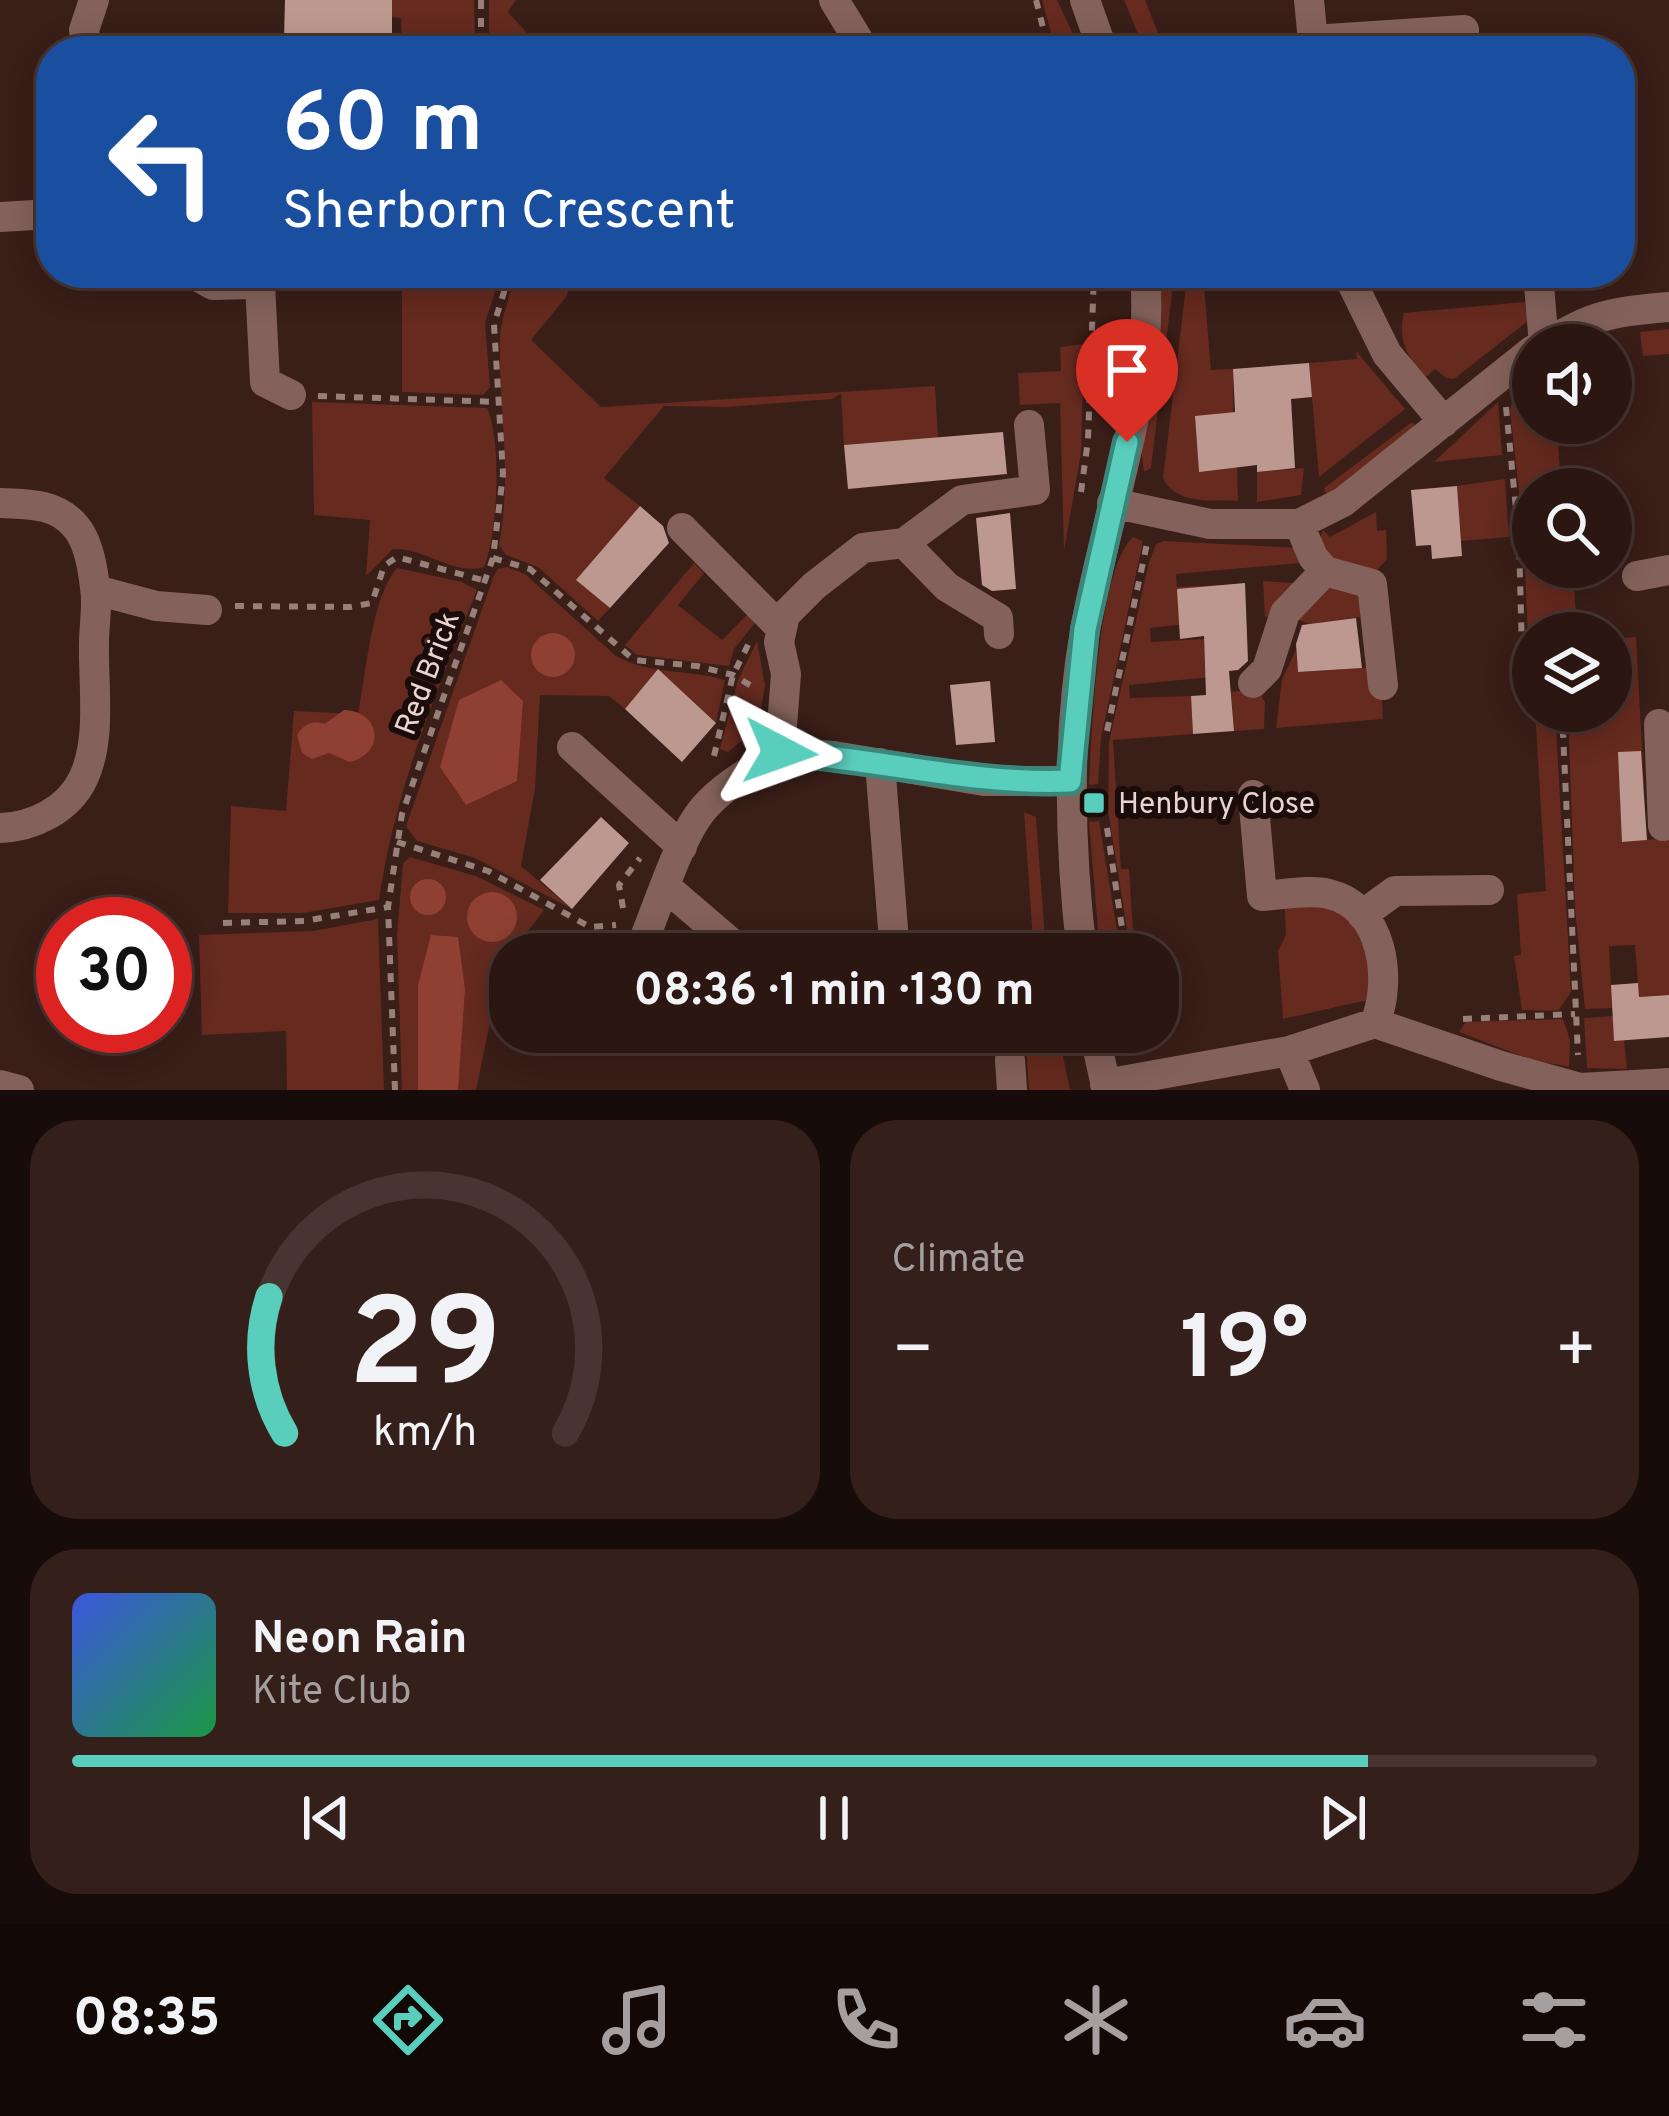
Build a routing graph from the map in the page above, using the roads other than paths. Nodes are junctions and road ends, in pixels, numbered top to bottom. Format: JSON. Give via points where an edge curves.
{"nodes":[{"id":1,"x":94,"y":0,"type":"edge"},
{"id":2,"x":834,"y":0,"type":"edge"},
{"id":3,"x":1085,"y":0,"type":"edge"},
{"id":4,"x":1309,"y":0,"type":"edge"},
{"id":5,"x":1464,"y":30,"type":"dead end"},
{"id":6,"x":85,"y":36,"type":"edge"},
{"id":7,"x":856,"y":36,"type":"edge"},
{"id":8,"x":1098,"y":36,"type":"edge"},
{"id":9,"x":1312,"y":36,"type":"edge"},
{"id":10,"x":1404,"y":36,"type":"edge"},
{"id":11,"x":36,"y":215,"type":"edge"},
{"id":12,"x":0,"y":217,"type":"edge"},
{"id":13,"x":260,"y":288,"type":"edge"},
{"id":14,"x":1146,"y":288,"type":"edge"},
{"id":15,"x":1355,"y":288,"type":"edge"},
{"id":16,"x":1539,"y":288,"type":"edge"},
{"id":17,"x":1396,"y":298,"type":"dead end"},
{"id":18,"x":1669,"y":307,"type":"edge"},
{"id":19,"x":1368,"y":312,"type":"junction"},
{"id":20,"x":1543,"y":324,"type":"edge"},
{"id":21,"x":1579,"y":324,"type":"edge"},
{"id":22,"x":1512,"y":365,"type":"edge"},
{"id":23,"x":291,"y":395,"type":"road end"},
{"id":24,"x":1444,"y":422,"type":"junction"},
{"id":25,"x":1029,"y":425,"type":"dead end"},
{"id":26,"x":0,"y":502,"type":"edge"},
{"id":27,"x":1112,"y":503,"type":"junction"},
{"id":28,"x":1299,"y":524,"type":"junction"},
{"id":29,"x":682,"y":528,"type":"dead end"},
{"id":30,"x":904,"y":543,"type":"junction"},
{"id":31,"x":1669,"y":570,"type":"edge"},
{"id":32,"x":1324,"y":571,"type":"junction"},
{"id":33,"x":1636,"y":576,"type":"dead end"},
{"id":34,"x":96,"y":590,"type":"junction"},
{"id":35,"x":207,"y":610,"type":"road end"},
{"id":36,"x":780,"y":627,"type":"junction"},
{"id":37,"x":999,"y":634,"type":"dead end"},
{"id":38,"x":1253,"y":682,"type":"dead end"},
{"id":39,"x":1382,"y":685,"type":"dead end"},
{"id":40,"x":1658,"y":724,"type":"dead end"},
{"id":41,"x":572,"y":747,"type":"dead end"},
{"id":42,"x":780,"y":752,"type":"junction"},
{"id":43,"x":880,"y":763,"type":"junction"},
{"id":44,"x":1070,"y":781,"type":"junction"},
{"id":45,"x":1253,"y":795,"type":"dead end"},
{"id":46,"x":1669,"y":825,"type":"edge"},
{"id":47,"x":0,"y":828,"type":"edge"},
{"id":48,"x":682,"y":847,"type":"junction"},
{"id":49,"x":667,"y":888,"type":"junction"},
{"id":50,"x":1489,"y":890,"type":"dead end"},
{"id":51,"x":1362,"y":915,"type":"junction"},
{"id":52,"x":647,"y":933,"type":"edge"},
{"id":53,"x":720,"y":933,"type":"edge"},
{"id":54,"x":894,"y":933,"type":"edge"},
{"id":55,"x":1080,"y":933,"type":"edge"},
{"id":56,"x":1375,"y":1022,"type":"junction"},
{"id":57,"x":1289,"y":1051,"type":"junction"},
{"id":58,"x":1099,"y":1053,"type":"edge"},
{"id":59,"x":1669,"y":1084,"type":"edge"},
{"id":60,"x":0,"y":1085,"type":"edge"},
{"id":61,"x":1106,"y":1087,"type":"edge"},
{"id":62,"x":1580,"y":1088,"type":"edge"},
{"id":63,"x":19,"y":1090,"type":"edge"},
{"id":64,"x":1305,"y":1090,"type":"edge"}],
"edges":[{"from":1,"to":6,"type":"street"},
{"from":2,"to":7,"type":"street"},
{"from":3,"to":8,"type":"street"},
{"from":4,"to":9,"type":"street"},
{"from":5,"to":10,"type":"street"},
{"from":11,"to":12,"type":"street"},
{"from":13,"to":23,"type":"street","via":[[265,382]]},
{"from":14,"to":27,"type":"street","via":[[1134,411]]},
{"from":15,"to":19,"type":"street"},
{"from":16,"to":20,"type":"street"},
{"from":17,"to":19,"type":"street"},
{"from":18,"to":21,"type":"street","via":[[1608,312]]},
{"from":19,"to":24,"type":"street","via":[[1387,354]]},
{"from":22,"to":24,"type":"street"},
{"from":24,"to":28,"type":"street","via":[[1343,502]]},
{"from":25,"to":30,"type":"street","via":[[1035,490],[962,500]]},
{"from":26,"to":34,"type":"street","via":[[51,508],[76,526]]},
{"from":27,"to":28,"type":"street","via":[[1210,524]]},
{"from":27,"to":44,"type":"street","via":[[1085,629]]},
{"from":28,"to":32,"type":"street"},
{"from":29,"to":36,"type":"street"},
{"from":30,"to":36,"type":"street","via":[[863,548],[814,586]]},
{"from":30,"to":37,"type":"street","via":[[947,587],[998,618]]},
{"from":31,"to":33,"type":"street"},
{"from":32,"to":38,"type":"street","via":[[1285,613],[1267,669]]},
{"from":32,"to":39,"type":"street","via":[[1372,584]]},
{"from":34,"to":35,"type":"street"},
{"from":34,"to":47,"type":"street","via":[[92,749],[82,782],[44,817]]},
{"from":36,"to":42,"type":"street"},
{"from":40,"to":46,"type":"street","via":[[1663,826]]},
{"from":41,"to":48,"type":"street"},
{"from":42,"to":43,"type":"street"},
{"from":42,"to":48,"type":"street","via":[[703,809]]},
{"from":43,"to":44,"type":"street","via":[[984,781]]},
{"from":43,"to":54,"type":"street"},
{"from":44,"to":55,"type":"street"},
{"from":45,"to":51,"type":"street","via":[[1262,896],[1335,895]]},
{"from":48,"to":49,"type":"street"},
{"from":49,"to":52,"type":"street"},
{"from":49,"to":53,"type":"street"},
{"from":50,"to":51,"type":"street","via":[[1395,891]]},
{"from":51,"to":56,"type":"street","via":[[1376,936],[1385,986]]},
{"from":56,"to":57,"type":"street"},
{"from":56,"to":62,"type":"street"},
{"from":57,"to":61,"type":"street"},
{"from":57,"to":64,"type":"street"},
{"from":58,"to":61,"type":"street"},
{"from":59,"to":62,"type":"street"},
{"from":60,"to":63,"type":"street"}]}
